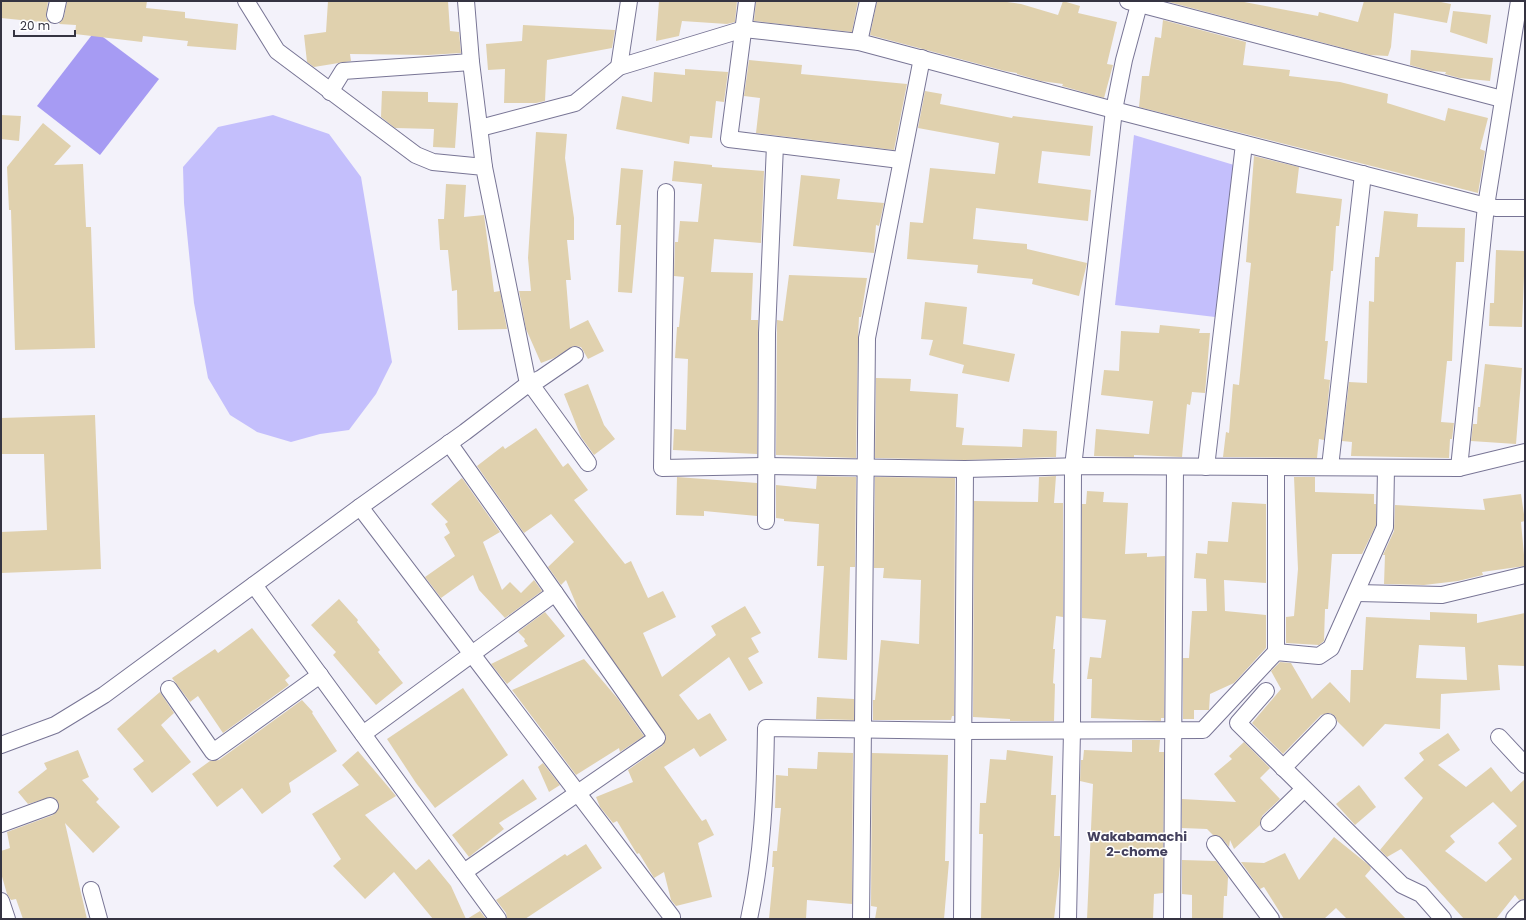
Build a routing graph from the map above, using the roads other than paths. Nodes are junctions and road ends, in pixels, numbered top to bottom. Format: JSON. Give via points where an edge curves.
{"nodes":[{"id":1,"x":246,"y":1,"type":"edge"},
{"id":2,"x":466,"y":1,"type":"edge"},
{"id":3,"x":629,"y":1,"type":"edge"},
{"id":4,"x":747,"y":1,"type":"edge"},
{"id":5,"x":868,"y":1,"type":"edge"},
{"id":6,"x":1519,"y":1,"type":"edge"},
{"id":7,"x":1136,"y":2,"type":"edge"},
{"id":8,"x":744,"y":29,"type":"junction"},
{"id":9,"x":859,"y":42,"type":"junction"},
{"id":10,"x":1518,"y":48,"type":"edge"},
{"id":11,"x":922,"y":58,"type":"junction"},
{"id":12,"x":471,"y":62,"type":"junction"},
{"id":13,"x":619,"y":67,"type":"junction"},
{"id":14,"x":330,"y":92,"type":"junction"},
{"id":15,"x":1502,"y":99,"type":"junction"},
{"id":16,"x":1114,"y":110,"type":"junction"},
{"id":17,"x":480,"y":128,"type":"junction"},
{"id":18,"x":1244,"y":144,"type":"junction"},
{"id":19,"x":775,"y":145,"type":"junction"},
{"id":20,"x":900,"y":160,"type":"junction"},
{"id":21,"x":484,"y":167,"type":"junction"},
{"id":22,"x":1363,"y":174,"type":"junction"},
{"id":23,"x":666,"y":192,"type":"dead end"},
{"id":24,"x":1486,"y":206,"type":"junction"},
{"id":25,"x":1525,"y":208,"type":"edge"},
{"id":26,"x":575,"y":355,"type":"dead end"},
{"id":27,"x":528,"y":384,"type":"junction"},
{"id":28,"x":449,"y":444,"type":"junction"},
{"id":29,"x":1525,"y":452,"type":"edge"},
{"id":30,"x":588,"y":463,"type":"dead end"},
{"id":31,"x":766,"y":466,"type":"junction"},
{"id":32,"x":865,"y":467,"type":"junction"},
{"id":33,"x":1073,"y":467,"type":"junction"},
{"id":34,"x":1175,"y":467,"type":"junction"},
{"id":35,"x":1206,"y":467,"type":"junction"},
{"id":36,"x":1276,"y":467,"type":"junction"},
{"id":37,"x":1330,"y":467,"type":"junction"},
{"id":38,"x":1386,"y":468,"type":"junction"},
{"id":39,"x":1459,"y":468,"type":"junction"},
{"id":40,"x":966,"y":469,"type":"junction"},
{"id":41,"x":360,"y":507,"type":"junction"},
{"id":42,"x":766,"y":521,"type":"dead end"},
{"id":43,"x":1525,"y":575,"type":"edge"},
{"id":44,"x":254,"y":585,"type":"junction"},
{"id":45,"x":555,"y":593,"type":"junction"},
{"id":46,"x":1357,"y":593,"type":"junction"},
{"id":47,"x":1276,"y":652,"type":"junction"},
{"id":48,"x":472,"y":654,"type":"junction"},
{"id":49,"x":320,"y":675,"type":"junction"},
{"id":50,"x":169,"y":689,"type":"dead end"},
{"id":51,"x":1266,"y":691,"type":"dead end"},
{"id":52,"x":1328,"y":722,"type":"dead end"},
{"id":53,"x":864,"y":730,"type":"junction"},
{"id":54,"x":1072,"y":730,"type":"junction"},
{"id":55,"x":964,"y":731,"type":"junction"},
{"id":56,"x":1173,"y":731,"type":"junction"},
{"id":57,"x":363,"y":734,"type":"junction"},
{"id":58,"x":1499,"y":737,"type":"dead end"},
{"id":59,"x":1,"y":745,"type":"edge"},
{"id":60,"x":1525,"y":765,"type":"edge"},
{"id":61,"x":1283,"y":768,"type":"junction"},
{"id":62,"x":1304,"y":789,"type":"junction"},
{"id":63,"x":578,"y":793,"type":"junction"},
{"id":64,"x":50,"y":806,"type":"dead end"},
{"id":65,"x":1269,"y":822,"type":"dead end"},
{"id":66,"x":1,"y":824,"type":"edge"},
{"id":67,"x":1215,"y":844,"type":"dead end"},
{"id":68,"x":464,"y":872,"type":"junction"},
{"id":69,"x":91,"y":890,"type":"dead end"},
{"id":70,"x":1,"y":902,"type":"edge"},
{"id":71,"x":1525,"y":910,"type":"edge"},
{"id":72,"x":672,"y":917,"type":"dead end"},
{"id":73,"x":7,"y":919,"type":"edge"},
{"id":74,"x":98,"y":919,"type":"edge"},
{"id":75,"x":498,"y":919,"type":"edge"},
{"id":76,"x":749,"y":919,"type":"edge"},
{"id":77,"x":861,"y":919,"type":"edge"},
{"id":78,"x":962,"y":919,"type":"edge"},
{"id":79,"x":1068,"y":919,"type":"edge"},
{"id":80,"x":1172,"y":919,"type":"edge"},
{"id":81,"x":1271,"y":919,"type":"edge"},
{"id":82,"x":1443,"y":919,"type":"edge"},
{"id":83,"x":1516,"y":919,"type":"edge"}],
"edges":[{"from":1,"to":14,"type":"street","via":[[277,51]]},
{"from":2,"to":12,"type":"street"},
{"from":3,"to":13,"type":"street"},
{"from":4,"to":8,"type":"street"},
{"from":5,"to":9,"type":"street"},
{"from":6,"to":10,"type":"street"},
{"from":7,"to":15,"type":"street"},
{"from":7,"to":16,"type":"street"},
{"from":8,"to":9,"type":"street"},
{"from":8,"to":13,"type":"street"},
{"from":8,"to":19,"type":"street","via":[[729,139]]},
{"from":9,"to":11,"type":"street"},
{"from":10,"to":15,"type":"street"},
{"from":11,"to":16,"type":"street"},
{"from":11,"to":20,"type":"street"},
{"from":12,"to":14,"type":"street","via":[[343,71]]},
{"from":12,"to":17,"type":"street"},
{"from":13,"to":17,"type":"street","via":[[574,103]]},
{"from":14,"to":21,"type":"street","via":[[416,155],[433,162]]},
{"from":15,"to":24,"type":"street"},
{"from":16,"to":18,"type":"street"},
{"from":16,"to":33,"type":"street"},
{"from":17,"to":21,"type":"street"},
{"from":18,"to":22,"type":"street"},
{"from":18,"to":35,"type":"street"},
{"from":19,"to":20,"type":"street"},
{"from":19,"to":31,"type":"street","via":[[767,333]]},
{"from":20,"to":32,"type":"street","via":[[867,338]]},
{"from":21,"to":27,"type":"street"},
{"from":22,"to":24,"type":"street"},
{"from":22,"to":37,"type":"street"},
{"from":23,"to":31,"type":"street","via":[[662,468]]},
{"from":24,"to":25,"type":"street"},
{"from":24,"to":39,"type":"street"},
{"from":26,"to":27,"type":"street","via":[[540,379]]},
{"from":27,"to":28,"type":"street"},
{"from":27,"to":30,"type":"street"},
{"from":28,"to":41,"type":"street"},
{"from":28,"to":45,"type":"street"},
{"from":29,"to":39,"type":"street"},
{"from":31,"to":32,"type":"street"},
{"from":31,"to":42,"type":"street"},
{"from":32,"to":40,"type":"street"},
{"from":32,"to":53,"type":"street"},
{"from":33,"to":34,"type":"street"},
{"from":33,"to":40,"type":"street"},
{"from":33,"to":54,"type":"street"},
{"from":34,"to":35,"type":"street"},
{"from":34,"to":56,"type":"street"},
{"from":35,"to":36,"type":"street"},
{"from":36,"to":37,"type":"street"},
{"from":36,"to":47,"type":"street"},
{"from":37,"to":38,"type":"street"},
{"from":38,"to":39,"type":"street"},
{"from":38,"to":46,"type":"street","via":[[1385,527]]},
{"from":40,"to":55,"type":"street"},
{"from":41,"to":44,"type":"street"},
{"from":41,"to":48,"type":"street"},
{"from":43,"to":46,"type":"street","via":[[1442,595]]},
{"from":44,"to":49,"type":"street"},
{"from":44,"to":59,"type":"street","via":[[104,695],[55,725]]},
{"from":45,"to":48,"type":"street"},
{"from":45,"to":63,"type":"street","via":[[657,738]]},
{"from":46,"to":47,"type":"street","via":[[1331,648],[1319,656]]},
{"from":47,"to":56,"type":"street","via":[[1203,730]]},
{"from":48,"to":57,"type":"street"},
{"from":48,"to":63,"type":"street"},
{"from":49,"to":50,"type":"street","via":[[213,752]]},
{"from":49,"to":57,"type":"street"},
{"from":51,"to":61,"type":"street","via":[[1238,723]]},
{"from":52,"to":61,"type":"street"},
{"from":53,"to":55,"type":"street"},
{"from":53,"to":76,"type":"street","via":[[766,728],[764,819],[758,876]]},
{"from":53,"to":77,"type":"street"},
{"from":54,"to":55,"type":"street"},
{"from":54,"to":56,"type":"street"},
{"from":54,"to":79,"type":"street"},
{"from":55,"to":78,"type":"street"},
{"from":56,"to":80,"type":"street"},
{"from":57,"to":68,"type":"street"},
{"from":58,"to":60,"type":"street"},
{"from":61,"to":62,"type":"street"},
{"from":62,"to":65,"type":"street"},
{"from":62,"to":82,"type":"street","via":[[1402,885],[1421,894]]},
{"from":63,"to":68,"type":"street"},
{"from":63,"to":72,"type":"street"},
{"from":64,"to":66,"type":"street"},
{"from":67,"to":81,"type":"street"},
{"from":68,"to":75,"type":"street"},
{"from":69,"to":74,"type":"street"},
{"from":70,"to":73,"type":"street"},
{"from":71,"to":83,"type":"street"}]}
